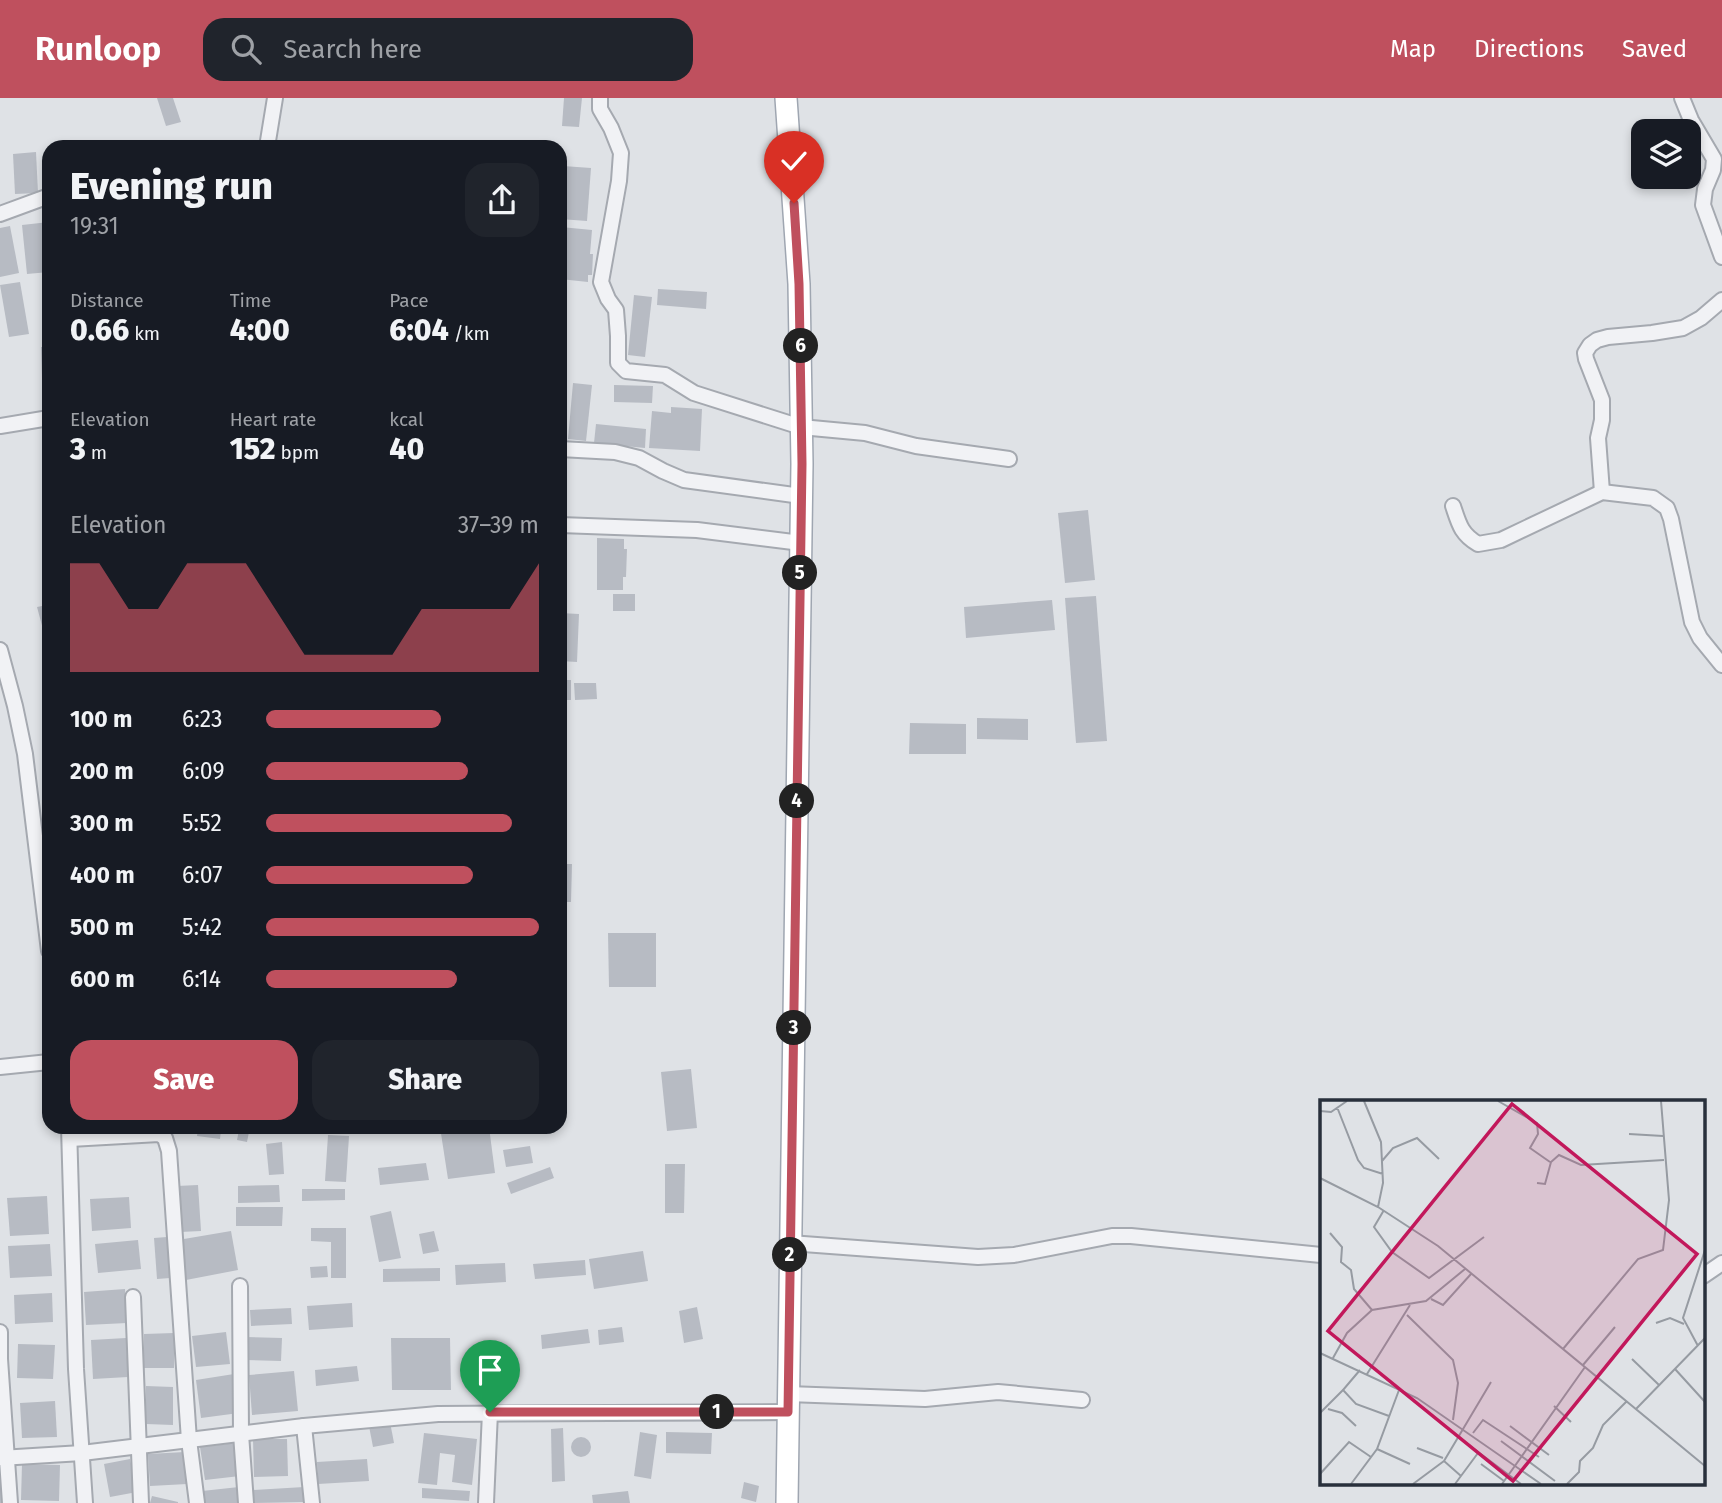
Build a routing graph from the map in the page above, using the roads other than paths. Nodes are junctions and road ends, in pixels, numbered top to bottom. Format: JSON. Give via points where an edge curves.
{"nodes":[{"id":1,"x":275,"y":98,"type":"edge"},
{"id":2,"x":600,"y":98,"type":"edge"},
{"id":3,"x":786,"y":98,"type":"edge"},
{"id":4,"x":1682,"y":98,"type":"edge"},
{"id":5,"x":268,"y":140,"type":"edge"},
{"id":6,"x":42,"y":199,"type":"edge"},
{"id":7,"x":0,"y":214,"type":"edge"},
{"id":8,"x":1722,"y":257,"type":"edge"},
{"id":9,"x":1722,"y":300,"type":"edge"},
{"id":10,"x":42,"y":419,"type":"edge"},
{"id":11,"x":0,"y":426,"type":"edge"},
{"id":12,"x":801,"y":427,"type":"junction"},
{"id":13,"x":567,"y":449,"type":"edge"},
{"id":14,"x":1009,"y":459,"type":"dead end"},
{"id":15,"x":1602,"y":492,"type":"junction"},
{"id":16,"x":801,"y":496,"type":"junction"},
{"id":17,"x":1453,"y":506,"type":"dead end"},
{"id":18,"x":567,"y":525,"type":"edge"},
{"id":19,"x":801,"y":542,"type":"junction"},
{"id":20,"x":0,"y":650,"type":"edge"},
{"id":21,"x":1722,"y":665,"type":"edge"},
{"id":22,"x":42,"y":894,"type":"edge"},
{"id":23,"x":42,"y":1063,"type":"edge"},
{"id":24,"x":0,"y":1068,"type":"edge"},
{"id":25,"x":70,"y":1134,"type":"edge"},
{"id":26,"x":114,"y":1134,"type":"edge"},
{"id":27,"x":790,"y":1243,"type":"junction"},
{"id":28,"x":1320,"y":1255,"type":"edge"},
{"id":29,"x":1722,"y":1263,"type":"edge"},
{"id":30,"x":1704,"y":1275,"type":"edge"},
{"id":31,"x":240,"y":1286,"type":"dead end"},
{"id":32,"x":133,"y":1297,"type":"dead end"},
{"id":33,"x":0,"y":1332,"type":"edge"},
{"id":34,"x":1082,"y":1400,"type":"dead end"},
{"id":35,"x":788,"y":1403,"type":"junction"},
{"id":36,"x":490,"y":1412,"type":"junction"},
{"id":37,"x":304,"y":1426,"type":"junction"},
{"id":38,"x":241,"y":1434,"type":"junction"},
{"id":39,"x":189,"y":1440,"type":"junction"},
{"id":40,"x":139,"y":1446,"type":"junction"},
{"id":41,"x":82,"y":1452,"type":"junction"},
{"id":42,"x":4,"y":1458,"type":"edge"},
{"id":43,"x":10,"y":1503,"type":"edge"},
{"id":44,"x":85,"y":1503,"type":"edge"},
{"id":45,"x":141,"y":1503,"type":"edge"},
{"id":46,"x":197,"y":1503,"type":"edge"},
{"id":47,"x":246,"y":1503,"type":"edge"},
{"id":48,"x":312,"y":1503,"type":"edge"},
{"id":49,"x":486,"y":1503,"type":"edge"},
{"id":50,"x":787,"y":1503,"type":"edge"}],
"edges":[{"from":1,"to":5,"type":"street"},
{"from":2,"to":12,"type":"street","via":[[600,109],[621,153],[601,282],[616,310],[618,363],[626,371],[665,375],[694,393]]},
{"from":3,"to":12,"type":"main road","via":[[799,284]]},
{"from":4,"to":8,"type":"street","via":[[1714,159],[1703,205]]},
{"from":6,"to":7,"type":"street"},
{"from":9,"to":15,"type":"street","via":[[1683,328],[1608,337],[1590,345],[1586,359],[1602,400],[1598,438]]},
{"from":10,"to":11,"type":"street"},
{"from":12,"to":14,"type":"street","via":[[872,434],[916,446]]},
{"from":12,"to":16,"type":"main road"},
{"from":13,"to":16,"type":"street","via":[[639,458],[684,480]]},
{"from":15,"to":17,"type":"street","via":[[1501,540],[1478,544],[1461,529]]},
{"from":15,"to":21,"type":"street","via":[[1653,498],[1667,508],[1692,622]]},
{"from":16,"to":19,"type":"main road"},
{"from":18,"to":19,"type":"street","via":[[697,530]]},
{"from":19,"to":27,"type":"main road"},
{"from":20,"to":22,"type":"street","via":[[25,754]]},
{"from":23,"to":24,"type":"street"},
{"from":25,"to":41,"type":"street"},
{"from":26,"to":39,"type":"street","via":[[159,1135],[169,1151]]},
{"from":27,"to":28,"type":"street","via":[[978,1257],[1131,1236]]},
{"from":27,"to":35,"type":"main road"},
{"from":29,"to":30,"type":"street"},
{"from":31,"to":38,"type":"street"},
{"from":32,"to":40,"type":"street"},
{"from":33,"to":42,"type":"street"},
{"from":34,"to":35,"type":"street","via":[[998,1392]]},
{"from":35,"to":36,"type":"street"},
{"from":35,"to":50,"type":"main road"},
{"from":36,"to":37,"type":"street"},
{"from":36,"to":49,"type":"street"},
{"from":37,"to":38,"type":"street"},
{"from":37,"to":48,"type":"street"},
{"from":38,"to":39,"type":"street"},
{"from":38,"to":47,"type":"street"},
{"from":39,"to":40,"type":"street"},
{"from":39,"to":46,"type":"street"},
{"from":40,"to":41,"type":"street"},
{"from":40,"to":45,"type":"street"},
{"from":41,"to":42,"type":"street"},
{"from":41,"to":44,"type":"street"},
{"from":42,"to":43,"type":"street"}]}
